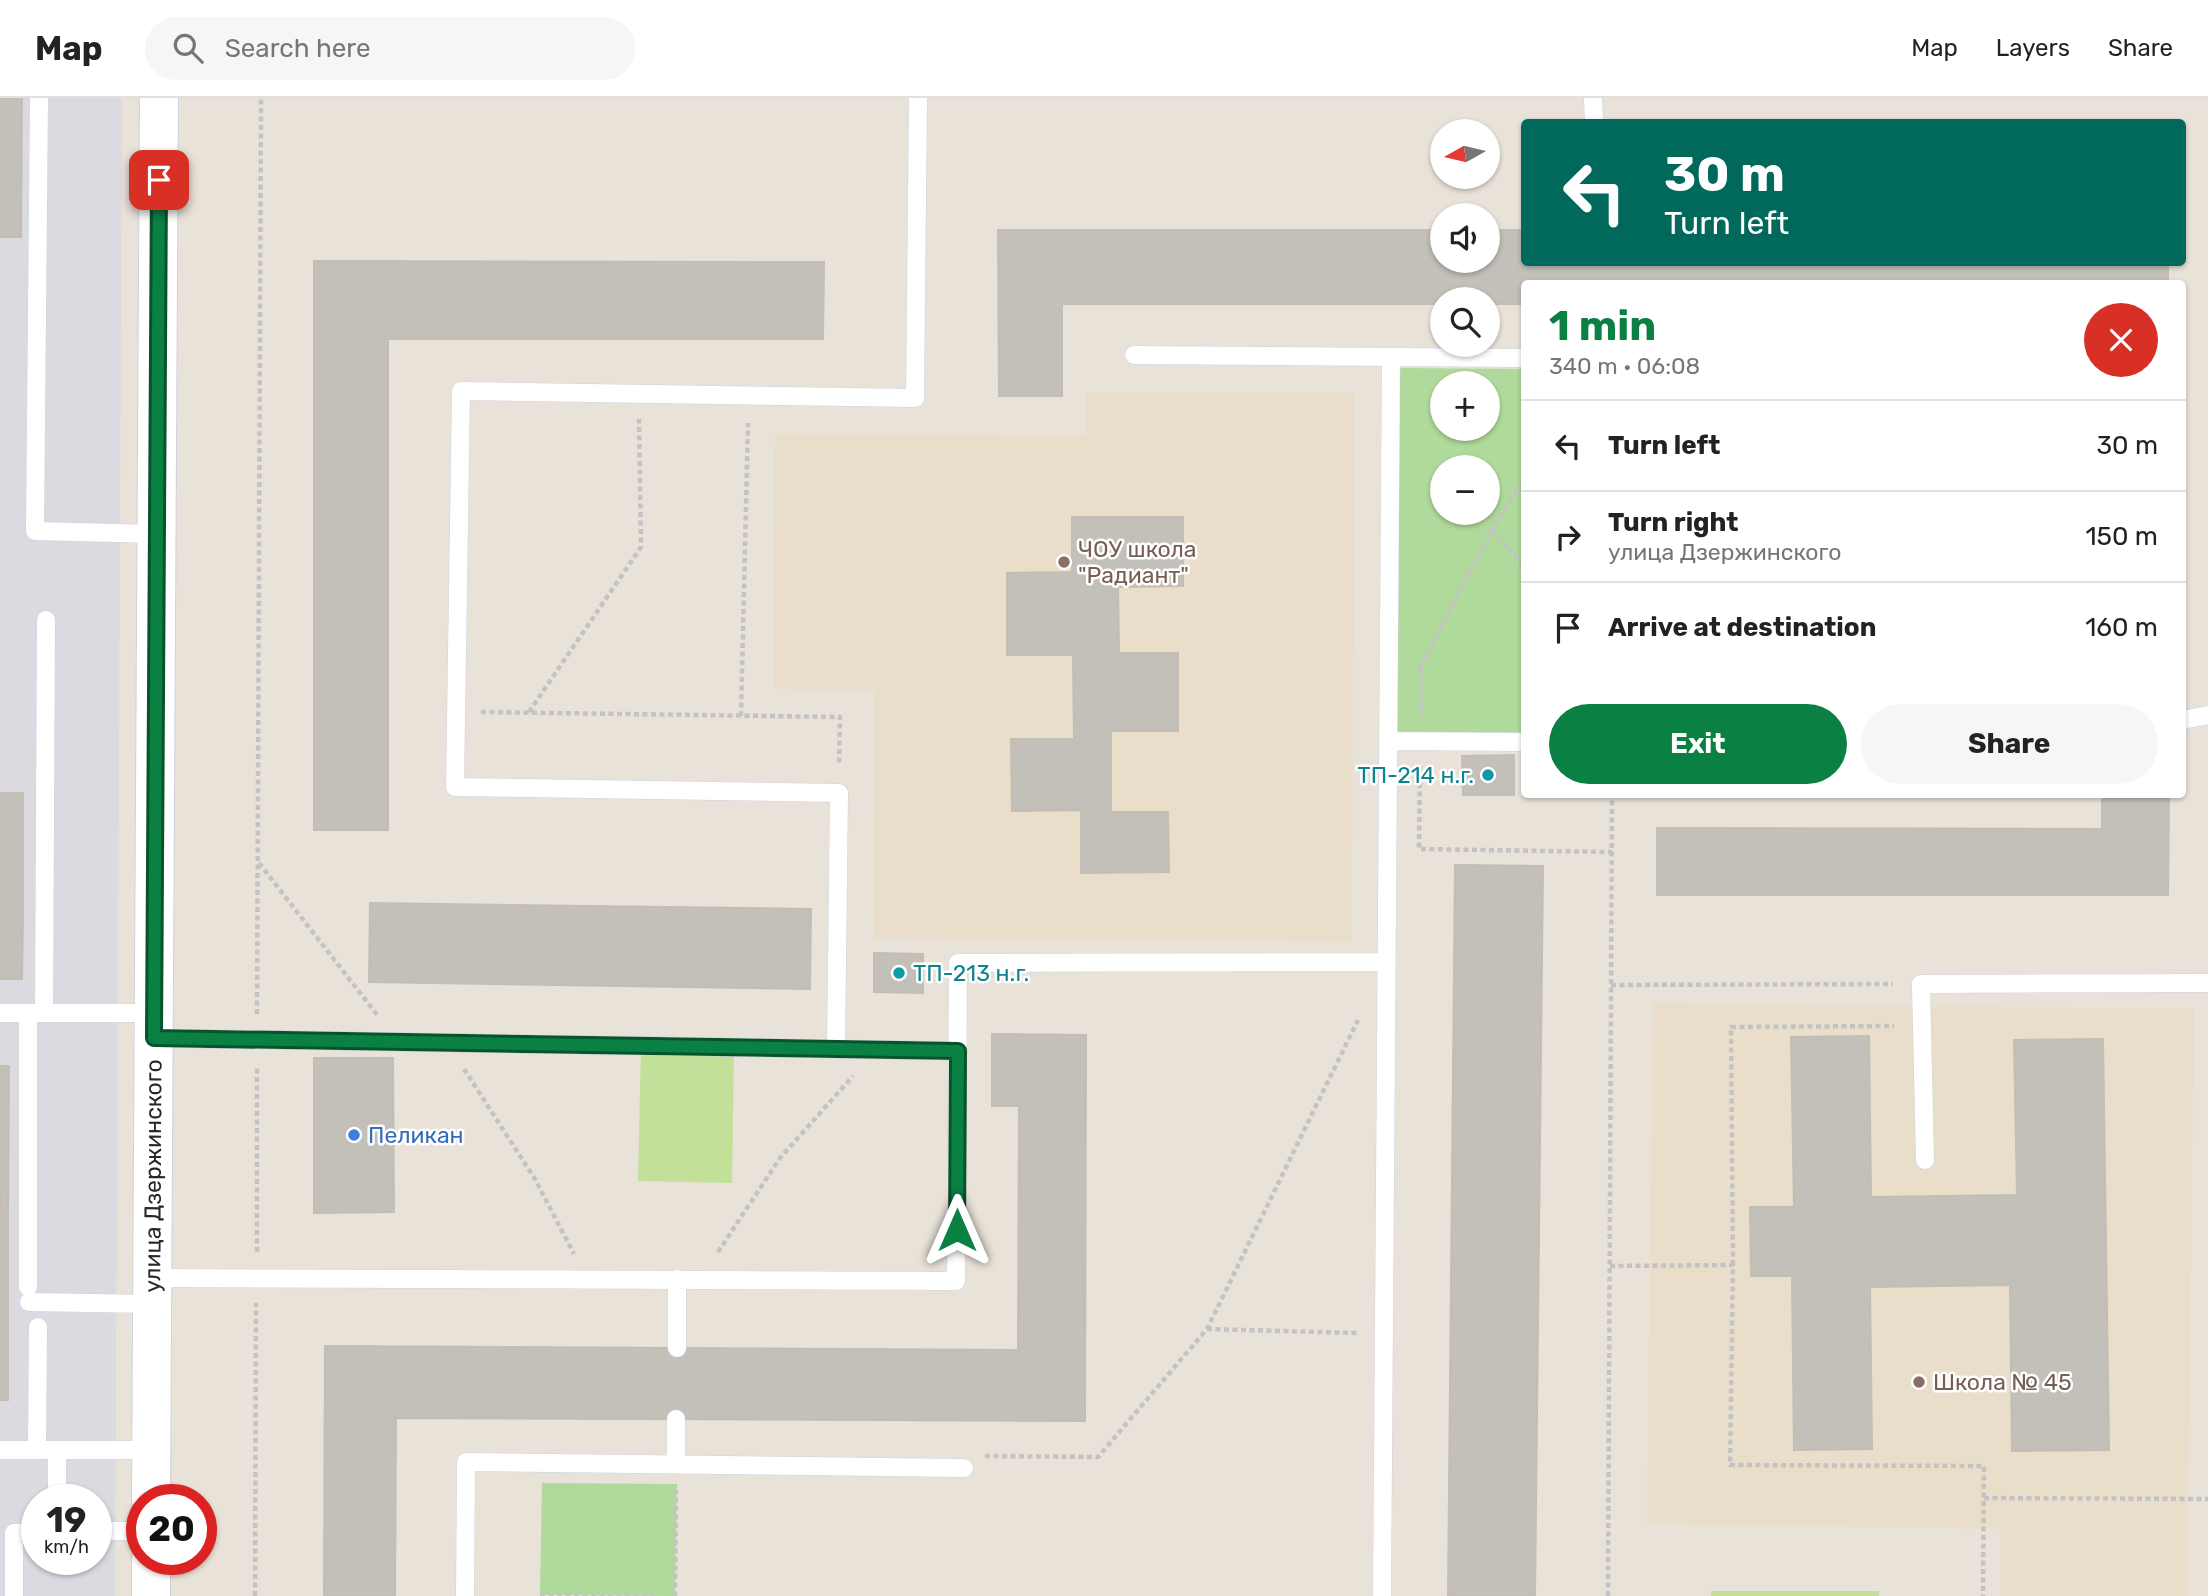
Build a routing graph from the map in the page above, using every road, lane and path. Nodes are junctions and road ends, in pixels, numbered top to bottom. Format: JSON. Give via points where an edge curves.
{"nodes":[{"id":1,"x":39,"y":98,"type":"edge"},
{"id":2,"x":159,"y":98,"type":"edge"},
{"id":3,"x":261,"y":98,"type":"edge"},
{"id":4,"x":918,"y":98,"type":"edge"},
{"id":5,"x":1594,"y":98,"type":"edge"},
{"id":6,"x":1594,"y":119,"type":"edge"},
{"id":7,"x":1134,"y":355,"type":"dead end"},
{"id":8,"x":1391,"y":357,"type":"junction"},
{"id":9,"x":1521,"y":358,"type":"edge"},
{"id":10,"x":638,"y":393,"type":"junction"},
{"id":11,"x":748,"y":395,"type":"junction"},
{"id":12,"x":1521,"y":484,"type":"edge"},
{"id":13,"x":1492,"y":530,"type":"junction"},
{"id":14,"x":157,"y":534,"type":"junction"},
{"id":15,"x":1521,"y":564,"type":"edge"},
{"id":16,"x":46,"y":620,"type":"dead end"},
{"id":17,"x":1389,"y":677,"type":"junction"},
{"id":18,"x":456,"y":712,"type":"junction"},
{"id":19,"x":528,"y":713,"type":"junction"},
{"id":20,"x":2208,"y":715,"type":"edge"},
{"id":21,"x":741,"y":716,"type":"junction"},
{"id":22,"x":2186,"y":719,"type":"edge"},
{"id":23,"x":1388,"y":741,"type":"junction"},
{"id":24,"x":1521,"y":742,"type":"edge"},
{"id":25,"x":839,"y":793,"type":"junction"},
{"id":26,"x":1612,"y":798,"type":"edge"},
{"id":27,"x":1419,"y":849,"type":"dead end"},
{"id":28,"x":1612,"y":852,"type":"junction"},
{"id":29,"x":258,"y":862,"type":"junction"},
{"id":30,"x":1387,"y":962,"type":"junction"},
{"id":31,"x":2208,"y":983,"type":"edge"},
{"id":32,"x":1922,"y":984,"type":"junction"},
{"id":33,"x":1611,"y":985,"type":"junction"},
{"id":34,"x":0,"y":1013,"type":"edge"},
{"id":35,"x":36,"y":1013,"type":"junction"},
{"id":36,"x":154,"y":1026,"type":"junction"},
{"id":37,"x":1922,"y":1026,"type":"junction"},
{"id":38,"x":257,"y":1040,"type":"junction"},
{"id":39,"x":397,"y":1042,"type":"junction"},
{"id":40,"x":448,"y":1043,"type":"junction"},
{"id":41,"x":836,"y":1049,"type":"junction"},
{"id":42,"x":877,"y":1050,"type":"junction"},
{"id":43,"x":958,"y":1051,"type":"junction"},
{"id":44,"x":1925,"y":1160,"type":"dead end"},
{"id":45,"x":1733,"y":1265,"type":"junction"},
{"id":46,"x":1610,"y":1266,"type":"junction"},
{"id":47,"x":257,"y":1278,"type":"junction"},
{"id":48,"x":587,"y":1279,"type":"junction"},
{"id":49,"x":677,"y":1279,"type":"junction"},
{"id":50,"x":700,"y":1279,"type":"junction"},
{"id":51,"x":152,"y":1291,"type":"junction"},
{"id":52,"x":38,"y":1327,"type":"dead end"},
{"id":53,"x":1207,"y":1329,"type":"junction"},
{"id":54,"x":1384,"y":1333,"type":"junction"},
{"id":55,"x":677,"y":1348,"type":"dead end"},
{"id":56,"x":676,"y":1419,"type":"dead end"},
{"id":57,"x":0,"y":1450,"type":"edge"},
{"id":58,"x":37,"y":1450,"type":"junction"},
{"id":59,"x":57,"y":1450,"type":"junction"},
{"id":60,"x":152,"y":1450,"type":"junction"},
{"id":61,"x":980,"y":1456,"type":"dead end"},
{"id":62,"x":676,"y":1464,"type":"junction"},
{"id":63,"x":964,"y":1468,"type":"dead end"},
{"id":64,"x":57,"y":1484,"type":"edge"},
{"id":65,"x":151,"y":1484,"type":"edge"},
{"id":66,"x":677,"y":1484,"type":"dead end"},
{"id":67,"x":1984,"y":1498,"type":"junction"},
{"id":68,"x":2208,"y":1499,"type":"edge"},
{"id":69,"x":21,"y":1533,"type":"edge"},
{"id":70,"x":151,"y":1575,"type":"edge"},
{"id":71,"x":14,"y":1596,"type":"edge"},
{"id":72,"x":151,"y":1596,"type":"edge"},
{"id":73,"x":255,"y":1596,"type":"edge"},
{"id":74,"x":465,"y":1596,"type":"edge"},
{"id":75,"x":540,"y":1596,"type":"edge"},
{"id":76,"x":659,"y":1596,"type":"edge"},
{"id":77,"x":675,"y":1596,"type":"edge"},
{"id":78,"x":1382,"y":1596,"type":"edge"},
{"id":79,"x":1608,"y":1596,"type":"edge"},
{"id":80,"x":1983,"y":1596,"type":"edge"}],
"edges":[{"from":1,"to":14,"type":"lane","via":[[35,531]]},
{"from":2,"to":14,"type":"main road","name":"улица Дзержинского"},
{"from":3,"to":29,"type":"path"},
{"from":4,"to":11,"type":"lane","via":[[915,398]]},
{"from":5,"to":6,"type":"lane"},
{"from":7,"to":8,"type":"lane"},
{"from":8,"to":9,"type":"lane"},
{"from":8,"to":17,"type":"lane"},
{"from":10,"to":11,"type":"lane"},
{"from":10,"to":18,"type":"lane","via":[[460,391]]},
{"from":10,"to":19,"type":"path","via":[[641,547]]},
{"from":11,"to":21,"type":"path"},
{"from":12,"to":13,"type":"path"},
{"from":13,"to":15,"type":"path"},
{"from":13,"to":17,"type":"path","via":[[1421,667]]},
{"from":14,"to":36,"type":"main road","name":"улица Дзержинского"},
{"from":16,"to":35,"type":"lane"},
{"from":17,"to":23,"type":"lane"},
{"from":18,"to":19,"type":"path"},
{"from":18,"to":25,"type":"lane","via":[[455,787]]},
{"from":19,"to":21,"type":"path"},
{"from":20,"to":22,"type":"lane"},
{"from":21,"to":25,"type":"path","via":[[840,717]]},
{"from":23,"to":24,"type":"lane"},
{"from":23,"to":30,"type":"lane"},
{"from":25,"to":41,"type":"lane"},
{"from":26,"to":28,"type":"path"},
{"from":27,"to":28,"type":"path"},
{"from":28,"to":33,"type":"path"},
{"from":29,"to":38,"type":"path"},
{"from":29,"to":39,"type":"path"},
{"from":30,"to":43,"type":"lane","via":[[958,963]]},
{"from":30,"to":53,"type":"path"},
{"from":30,"to":54,"type":"lane"},
{"from":31,"to":32,"type":"lane"},
{"from":32,"to":33,"type":"path"},
{"from":32,"to":37,"type":"lane"},
{"from":33,"to":46,"type":"path"},
{"from":34,"to":35,"type":"lane"},
{"from":35,"to":36,"type":"lane"},
{"from":35,"to":51,"type":"lane","via":[[28,1295]]},
{"from":36,"to":38,"type":"lane"},
{"from":36,"to":51,"type":"main road","name":"улица Дзержинского"},
{"from":37,"to":44,"type":"lane"},
{"from":37,"to":45,"type":"path","via":[[1731,1027]]},
{"from":38,"to":39,"type":"lane"},
{"from":38,"to":47,"type":"path"},
{"from":39,"to":40,"type":"lane"},
{"from":40,"to":41,"type":"lane"},
{"from":40,"to":48,"type":"path","via":[[535,1179]]},
{"from":41,"to":42,"type":"lane"},
{"from":42,"to":43,"type":"lane"},
{"from":42,"to":50,"type":"path","via":[[780,1158]]},
{"from":43,"to":50,"type":"lane","via":[[956,1280]]},
{"from":45,"to":46,"type":"path"},
{"from":45,"to":67,"type":"path","via":[[1730,1465],[1984,1466]]},
{"from":46,"to":79,"type":"path"},
{"from":47,"to":48,"type":"lane"},
{"from":47,"to":51,"type":"lane"},
{"from":47,"to":73,"type":"path"},
{"from":48,"to":49,"type":"lane"},
{"from":49,"to":50,"type":"lane"},
{"from":49,"to":55,"type":"lane"},
{"from":51,"to":60,"type":"main road","name":"улица Дзержинского"},
{"from":52,"to":58,"type":"lane"},
{"from":53,"to":54,"type":"path"},
{"from":53,"to":61,"type":"path","via":[[1098,1457]]},
{"from":54,"to":78,"type":"lane"},
{"from":56,"to":62,"type":"lane"},
{"from":57,"to":58,"type":"lane"},
{"from":58,"to":59,"type":"lane"},
{"from":59,"to":60,"type":"lane"},
{"from":59,"to":64,"type":"lane"},
{"from":60,"to":65,"type":"main road","name":"улица Дзержинского"},
{"from":62,"to":63,"type":"lane"},
{"from":62,"to":74,"type":"lane","via":[[466,1462]]},
{"from":66,"to":77,"type":"path"},
{"from":67,"to":68,"type":"path"},
{"from":67,"to":80,"type":"path"},
{"from":69,"to":71,"type":"lane","via":[[15,1533]]},
{"from":70,"to":72,"type":"main road"},
{"from":75,"to":76,"type":"path"}]}
